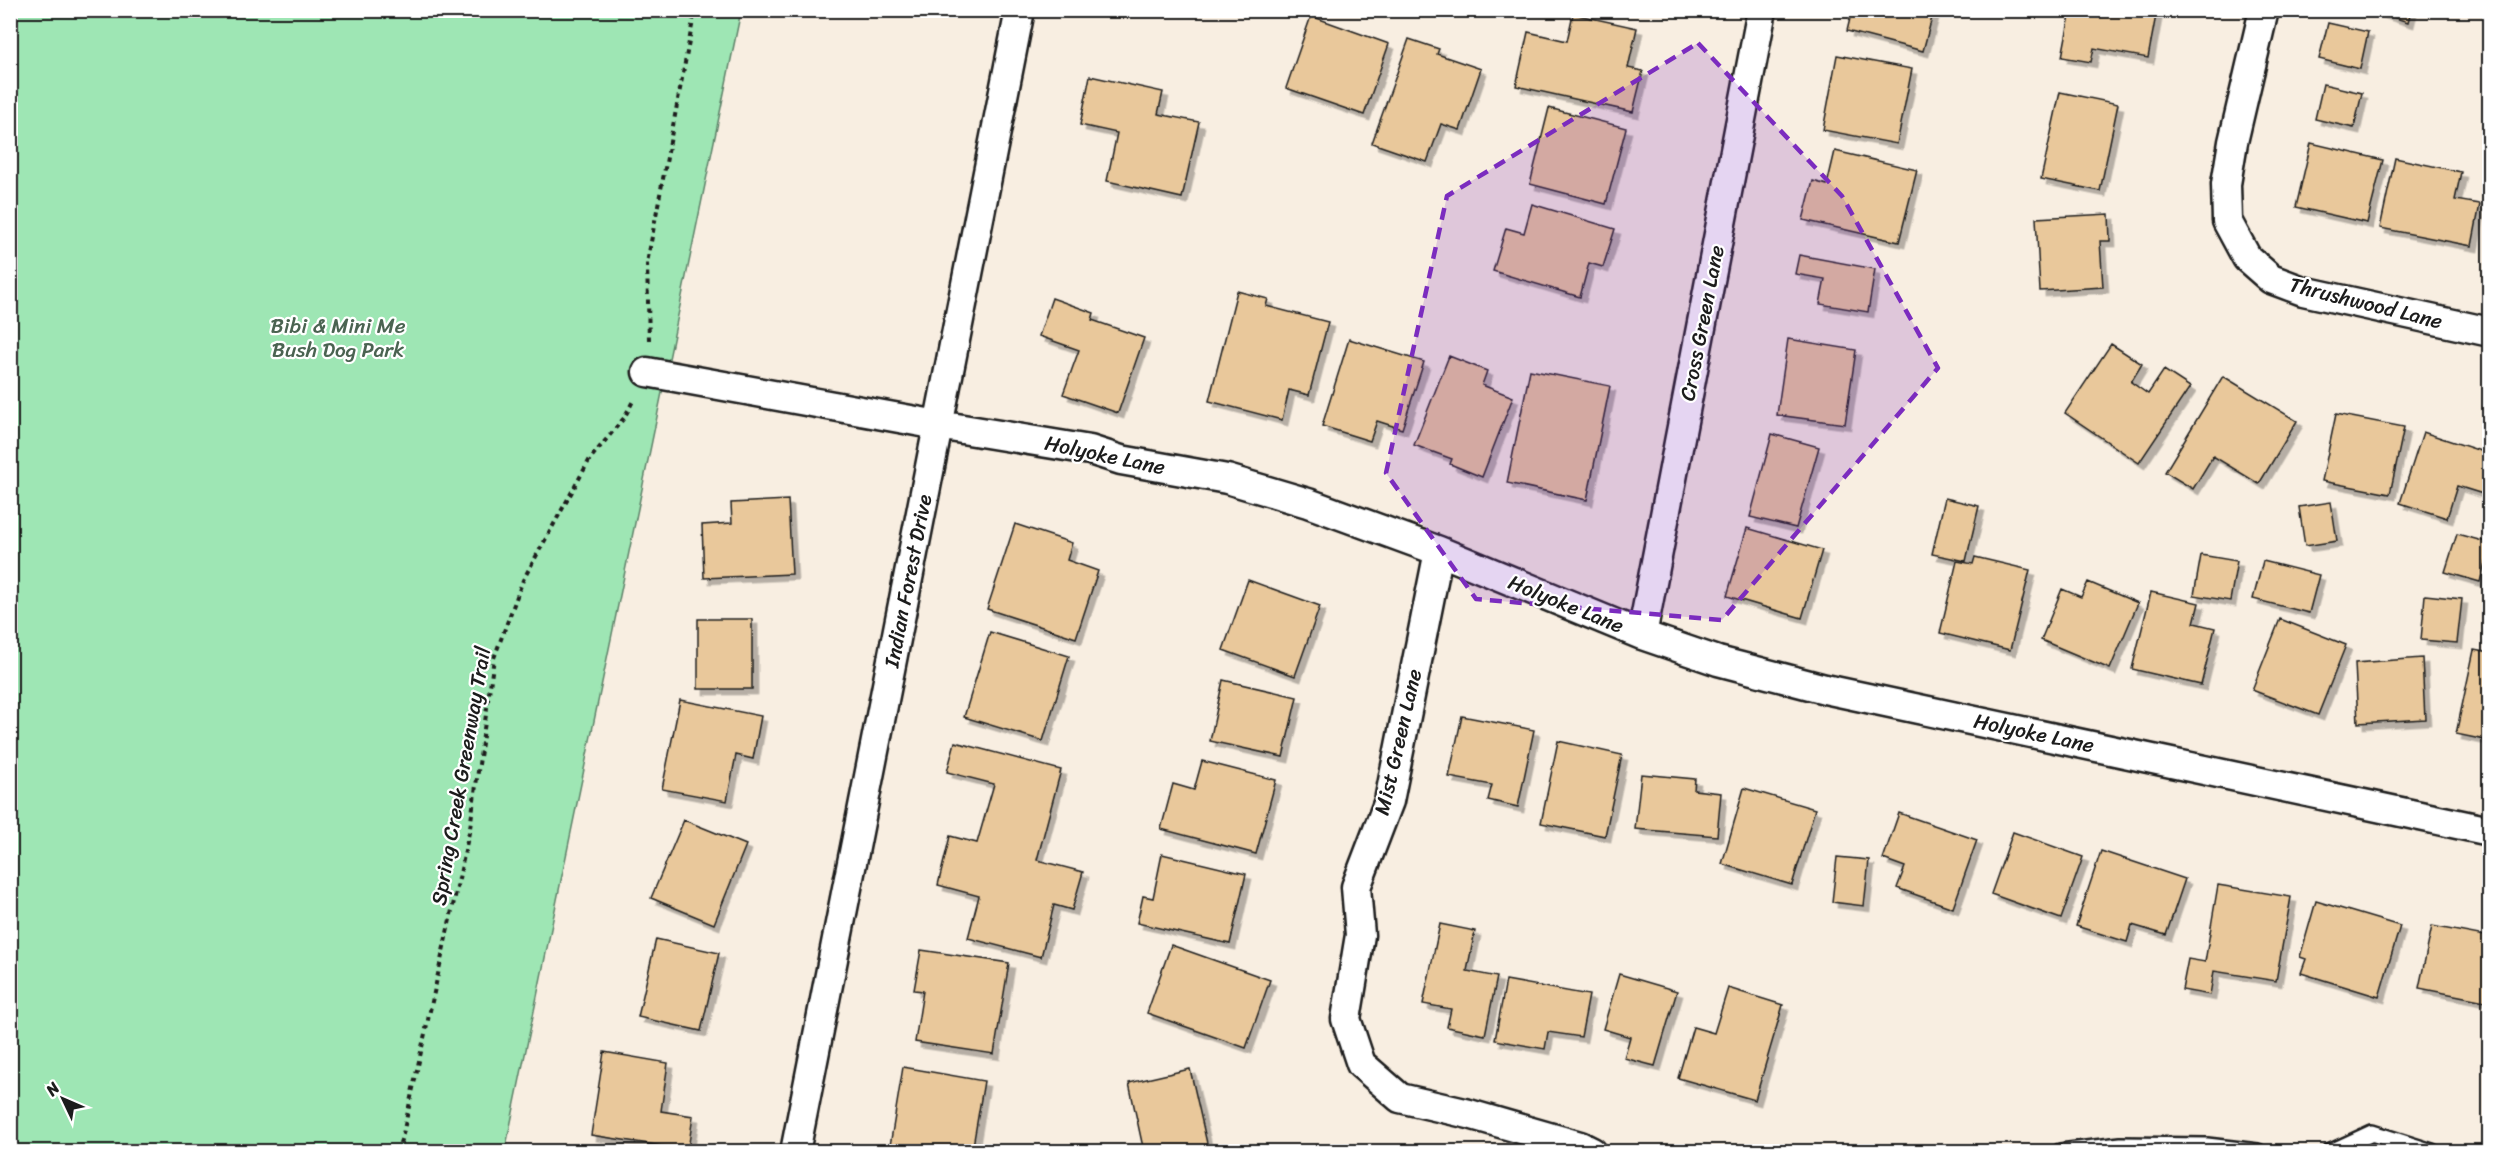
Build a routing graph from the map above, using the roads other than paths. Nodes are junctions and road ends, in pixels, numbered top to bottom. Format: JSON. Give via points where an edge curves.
{"nodes":[{"id":1,"x":1020,"y":10,"type":"edge"},
{"id":2,"x":1762,"y":10,"type":"edge"},
{"id":3,"x":2263,"y":14,"type":"edge"},
{"id":4,"x":2490,"y":332,"type":"edge"},
{"id":5,"x":647,"y":372,"type":"road end"},
{"id":6,"x":938,"y":425,"type":"junction"},
{"id":7,"x":1439,"y":551,"type":"junction"},
{"id":8,"x":1642,"y":635,"type":"junction"},
{"id":9,"x":2490,"y":831,"type":"edge"},
{"id":10,"x":795,"y":1152,"type":"edge"},
{"id":11,"x":1592,"y":1152,"type":"edge"},
{"id":12,"x":2060,"y":1152,"type":"edge"},
{"id":13,"x":2258,"y":1152,"type":"edge"},
{"id":14,"x":2331,"y":1152,"type":"edge"},
{"id":15,"x":2432,"y":1152,"type":"edge"}],
"edges":[{"from":1,"to":6,"type":"street","name":"Indian Forest Drive"},
{"from":2,"to":8,"type":"street","name":"Cross Green Lane"},
{"from":3,"to":4,"type":"street","name":"Thrushwood Lane","via":[[2226,184],[2227,221],[2247,258],[2271,279],[2303,291]]},
{"from":5,"to":6,"type":"street","name":"Holyoke Lane"},
{"from":6,"to":7,"type":"street","name":"Holyoke Lane","via":[[1090,450],[1121,460],[1227,479],[1308,503]]},
{"from":6,"to":10,"type":"street","name":"Indian Forest Drive"},
{"from":7,"to":8,"type":"street","name":"Holyoke Lane"},
{"from":7,"to":11,"type":"street","name":"Mist Green Lane","via":[[1389,801],[1356,887],[1360,935],[1346,1019],[1361,1064],[1400,1098],[1491,1120]]},
{"from":8,"to":9,"type":"street","name":"Holyoke Lane","via":[[1718,661],[1825,688]]},
{"from":12,"to":13,"type":"lane","via":[[2121,1144],[2207,1146]]},
{"from":14,"to":15,"type":"lane","via":[[2372,1134]]}]}
